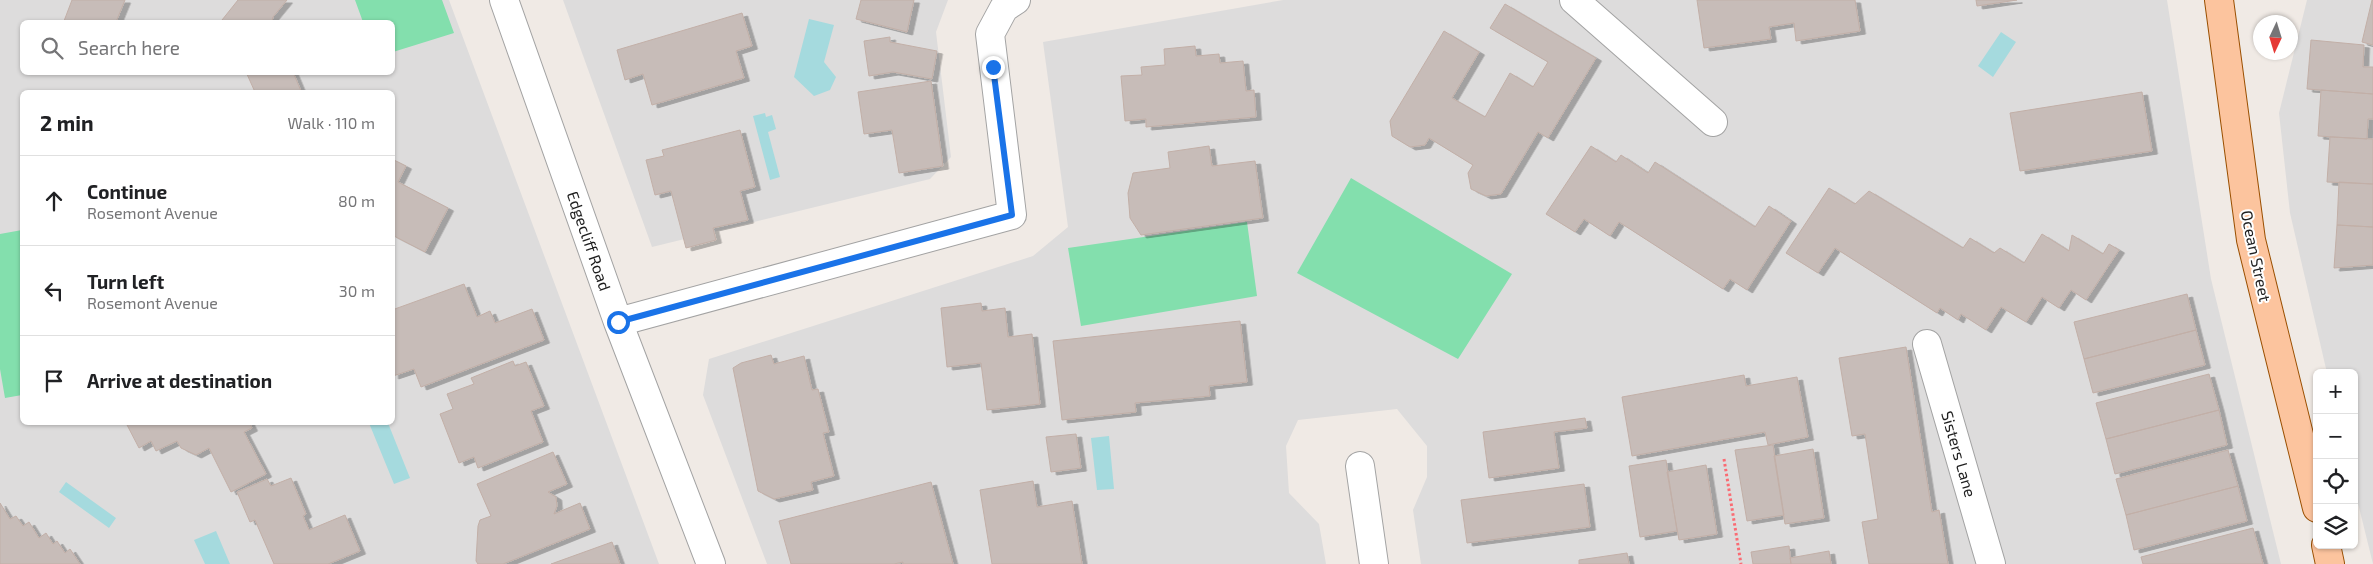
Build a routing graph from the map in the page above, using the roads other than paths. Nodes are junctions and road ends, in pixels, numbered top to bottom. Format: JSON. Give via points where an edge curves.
{"nodes":[{"id":1,"x":504,"y":0,"type":"edge"},
{"id":2,"x":1016,"y":0,"type":"edge"},
{"id":3,"x":1574,"y":0,"type":"edge"},
{"id":4,"x":2219,"y":0,"type":"edge"},
{"id":5,"x":1713,"y":122,"type":"dead end"},
{"id":6,"x":618,"y":322,"type":"junction"},
{"id":7,"x":1927,"y":344,"type":"dead end"},
{"id":8,"x":1360,"y":466,"type":"dead end"},
{"id":9,"x":2316,"y":504,"type":"edge"},
{"id":10,"x":2327,"y":549,"type":"edge"},
{"id":11,"x":712,"y":564,"type":"edge"},
{"id":12,"x":1374,"y":564,"type":"edge"},
{"id":13,"x":1991,"y":564,"type":"edge"},
{"id":14,"x":2330,"y":564,"type":"edge"}],
"edges":[{"from":1,"to":6,"type":"street","name":"Edgecliff Road"},
{"from":2,"to":6,"type":"street","via":[[1004,8],[990,34],[1012,215]]},
{"from":3,"to":5,"type":"street"},
{"from":4,"to":9,"type":"main road","name":"Ocean Street","via":[[2251,240]]},
{"from":6,"to":11,"type":"street","name":"Edgecliff Road"},
{"from":7,"to":13,"type":"street","name":"Sisters Lane"},
{"from":8,"to":12,"type":"street"},
{"from":10,"to":14,"type":"main road"}]}
